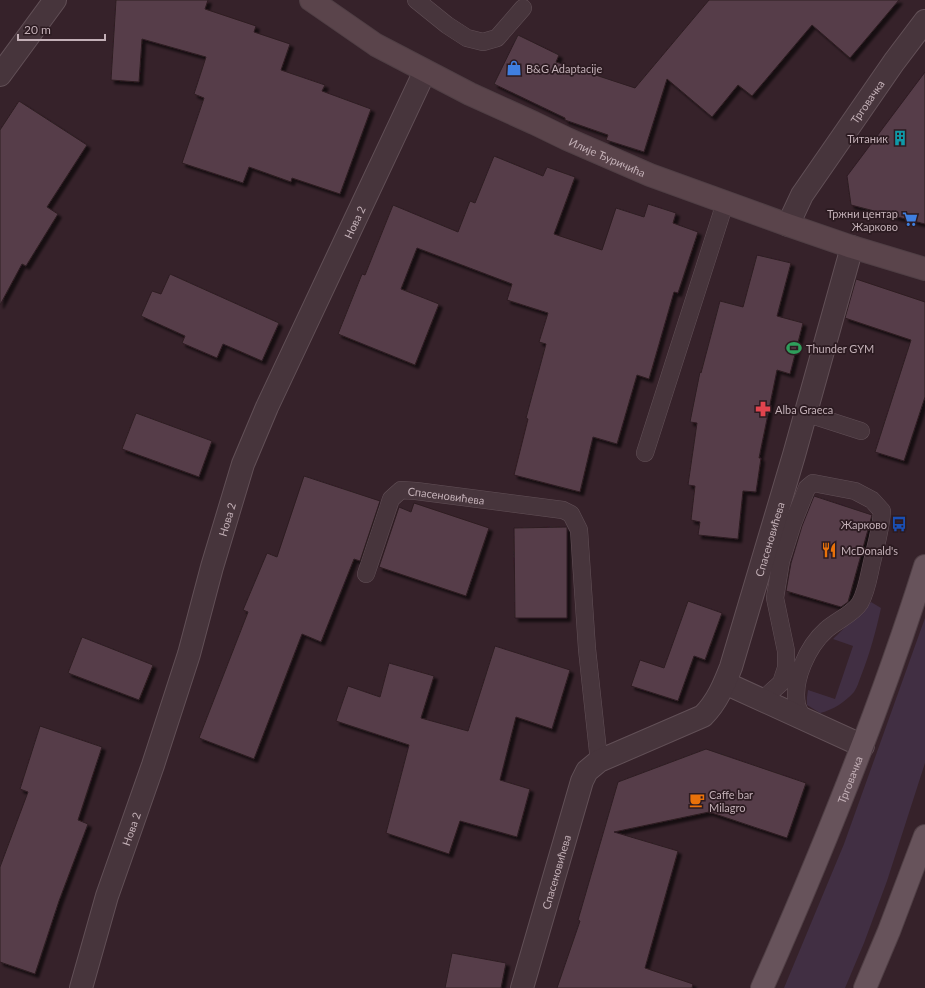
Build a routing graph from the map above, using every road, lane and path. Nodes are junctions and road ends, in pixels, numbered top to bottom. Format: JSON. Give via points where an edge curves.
{"nodes":[{"id":1,"x":55,"y":0,"type":"edge"},
{"id":2,"x":311,"y":0,"type":"edge"},
{"id":3,"x":416,"y":0,"type":"edge"},
{"id":4,"x":523,"y":8,"type":"dead end"},
{"id":5,"x":925,"y":21,"type":"edge"},
{"id":6,"x":425,"y":71,"type":"junction"},
{"id":7,"x":0,"y":75,"type":"edge"},
{"id":8,"x":725,"y":203,"type":"junction"},
{"id":9,"x":788,"y":225,"type":"junction"},
{"id":10,"x":852,"y":247,"type":"junction"},
{"id":11,"x":925,"y":269,"type":"edge"},
{"id":12,"x":805,"y":413,"type":"junction"},
{"id":13,"x":861,"y":431,"type":"dead end"},
{"id":14,"x":645,"y":453,"type":"dead end"},
{"id":15,"x":925,"y":566,"type":"edge"},
{"id":16,"x":366,"y":574,"type":"dead end"},
{"id":17,"x":725,"y":683,"type":"junction"},
{"id":18,"x":762,"y":700,"type":"junction"},
{"id":19,"x":803,"y":719,"type":"junction"},
{"id":20,"x":863,"y":746,"type":"junction"},
{"id":21,"x":599,"y":761,"type":"junction"},
{"id":22,"x":925,"y":836,"type":"edge"},
{"id":23,"x":80,"y":988,"type":"edge"},
{"id":24,"x":522,"y":988,"type":"edge"},
{"id":25,"x":762,"y":988,"type":"edge"},
{"id":26,"x":865,"y":988,"type":"edge"}],
"edges":[{"from":1,"to":7,"type":"street"},
{"from":2,"to":6,"type":"street","name":"Илије Ђуричића","via":[[376,45]]},
{"from":3,"to":4,"type":"lane","via":[[446,25],[467,38],[483,42],[496,38]]},
{"from":5,"to":9,"type":"street","name":"Трговачка","via":[[802,195]]},
{"from":6,"to":8,"type":"street","name":"Илије Ђуричића","via":[[567,139],[650,175]]},
{"from":6,"to":23,"type":"street","name":"Нова 2","via":[[242,464],[189,654],[107,896]]},
{"from":8,"to":9,"type":"street","name":"Илије Ђуричића"},
{"from":8,"to":14,"type":"lane"},
{"from":9,"to":10,"type":"street","name":"Илије Ђуричића"},
{"from":10,"to":11,"type":"street","name":"Илије Ђуричића"},
{"from":10,"to":12,"type":"street","name":"Спасеновићева"},
{"from":12,"to":13,"type":"lane"},
{"from":12,"to":17,"type":"street","name":"Спасеновићева"},
{"from":15,"to":20,"type":"main road","name":"Трговачка"},
{"from":16,"to":21,"type":"lane","name":"Спасеновићева","via":[[391,499],[401,490],[563,510],[571,514],[579,530],[586,649]]},
{"from":17,"to":18,"type":"street"},
{"from":17,"to":21,"type":"street","name":"Спасеновићева","via":[[716,702],[703,716]]},
{"from":18,"to":19,"type":"street"},
{"from":18,"to":19,"type":"lane","via":[[781,683],[786,668],[786,651],[775,598],[781,561],[802,498],[813,483],[855,491],[872,500],[882,511],[878,541],[860,604],[826,630],[810,649],[802,667],[796,696]]},
{"from":19,"to":20,"type":"street"},
{"from":20,"to":25,"type":"main road","name":"Трговачка"},
{"from":21,"to":24,"type":"street","name":"Спасеновићева","via":[[587,771],[582,781]]},
{"from":22,"to":26,"type":"main road"}]}
